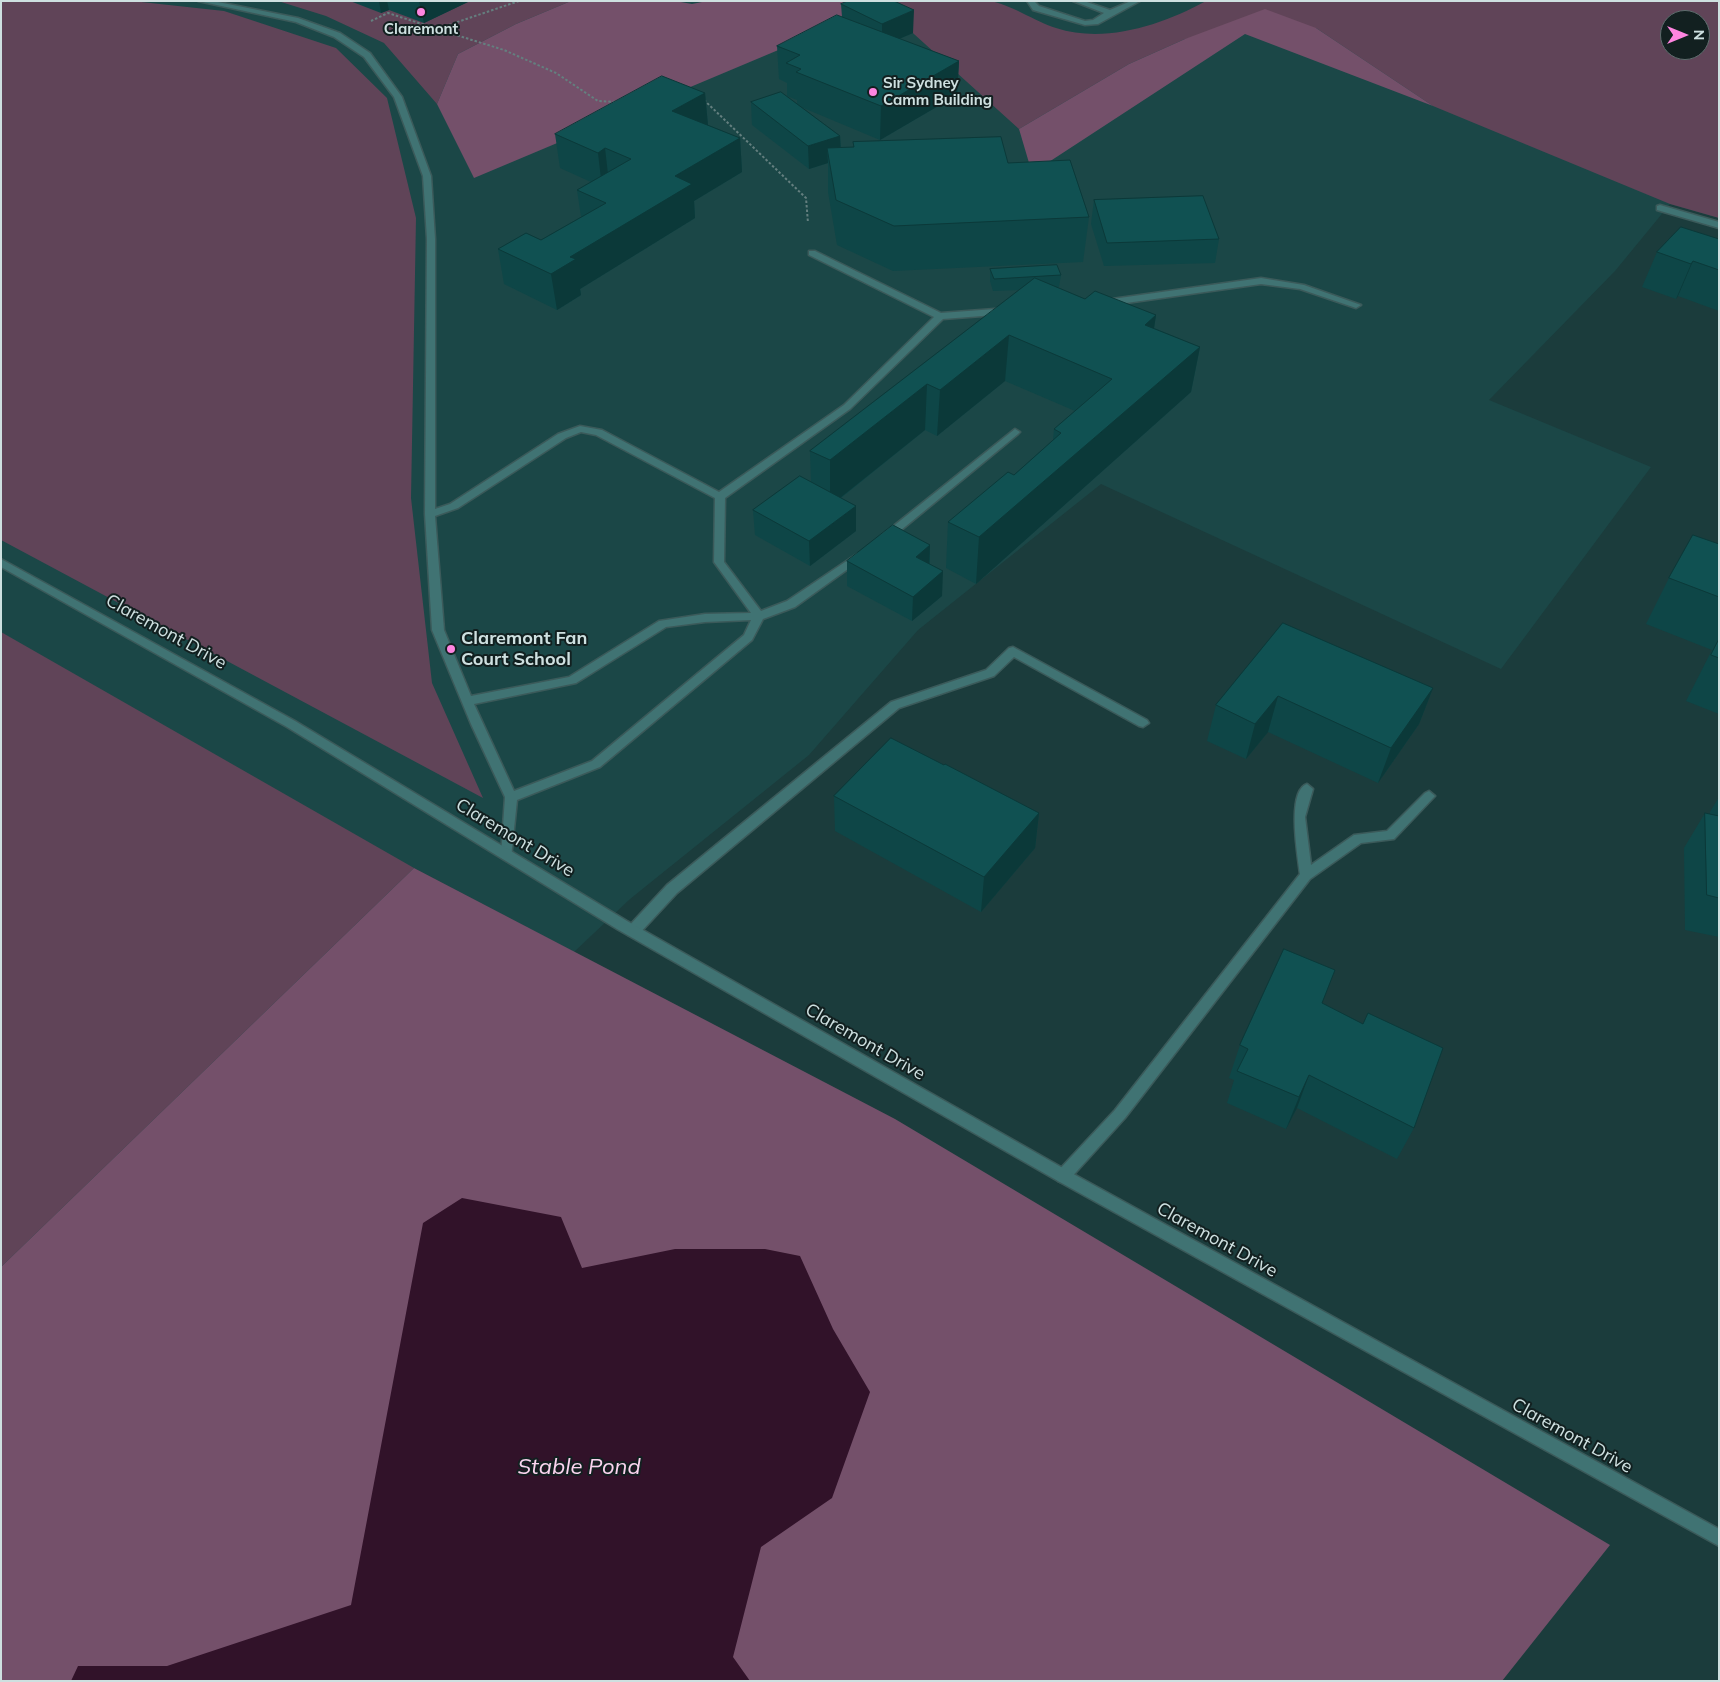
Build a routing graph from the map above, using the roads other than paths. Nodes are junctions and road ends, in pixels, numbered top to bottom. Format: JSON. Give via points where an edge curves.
{"nodes":[{"id":1,"x":201,"y":1,"type":"edge"},
{"id":2,"x":1030,"y":1,"type":"edge"},
{"id":3,"x":1076,"y":1,"type":"edge"},
{"id":4,"x":1137,"y":1,"type":"edge"},
{"id":5,"x":1110,"y":13,"type":"junction"},
{"id":6,"x":1660,"y":208,"type":"dead end"},
{"id":7,"x":1719,"y":225,"type":"edge"},
{"id":8,"x":812,"y":253,"type":"road end"},
{"id":9,"x":1099,"y":304,"type":"edge"},
{"id":10,"x":1356,"y":305,"type":"dead end"},
{"id":11,"x":1020,"y":310,"type":"edge"},
{"id":12,"x":940,"y":316,"type":"junction"},
{"id":13,"x":1015,"y":432,"type":"dead end"},
{"id":14,"x":720,"y":497,"type":"junction"},
{"id":15,"x":430,"y":514,"type":"junction"},
{"id":16,"x":1,"y":562,"type":"edge"},
{"id":17,"x":759,"y":616,"type":"junction"},
{"id":18,"x":467,"y":701,"type":"junction"},
{"id":19,"x":1143,"y":723,"type":"dead end"},
{"id":20,"x":1307,"y":789,"type":"dead end"},
{"id":21,"x":1429,"y":796,"type":"dead end"},
{"id":22,"x":511,"y":797,"type":"junction"},
{"id":23,"x":507,"y":855,"type":"junction"},
{"id":24,"x":1306,"y":875,"type":"junction"},
{"id":25,"x":633,"y":931,"type":"junction"},
{"id":26,"x":1063,"y":1176,"type":"junction"},
{"id":27,"x":1719,"y":1538,"type":"edge"}],
"edges":[{"from":1,"to":15,"type":"street","via":[[298,20],[337,35],[367,55],[398,97],[427,176],[431,239]]},
{"from":2,"to":5,"type":"street","via":[[1036,8],[1085,23],[1095,22]]},
{"from":3,"to":5,"type":"street"},
{"from":4,"to":5,"type":"street"},
{"from":6,"to":7,"type":"street"},
{"from":8,"to":12,"type":"street"},
{"from":9,"to":10,"type":"street","via":[[1260,281],[1301,287]]},
{"from":11,"to":12,"type":"street"},
{"from":12,"to":14,"type":"street","via":[[847,408]]},
{"from":13,"to":17,"type":"street","via":[[872,548],[791,604]]},
{"from":14,"to":15,"type":"street","via":[[599,432],[580,429],[562,436],[454,506]]},
{"from":14,"to":17,"type":"street","via":[[719,562]]},
{"from":15,"to":18,"type":"street","via":[[438,630]]},
{"from":16,"to":23,"type":"street","name":"Claremont Drive","via":[[291,724]]},
{"from":17,"to":18,"type":"street","via":[[663,624],[572,680]]},
{"from":17,"to":22,"type":"street","via":[[748,638],[596,764]]},
{"from":18,"to":22,"type":"street"},
{"from":19,"to":25,"type":"street","via":[[1013,651],[990,673],[895,705],[672,889]]},
{"from":20,"to":24,"type":"street","via":[[1299,817]]},
{"from":21,"to":24,"type":"street","via":[[1390,836],[1358,838]]},
{"from":22,"to":23,"type":"street"},
{"from":23,"to":25,"type":"street","name":"Claremont Drive"},
{"from":24,"to":26,"type":"street","via":[[1120,1114]]},
{"from":25,"to":26,"type":"street","name":"Claremont Drive"},
{"from":26,"to":27,"type":"street","name":"Claremont Drive"}]}
